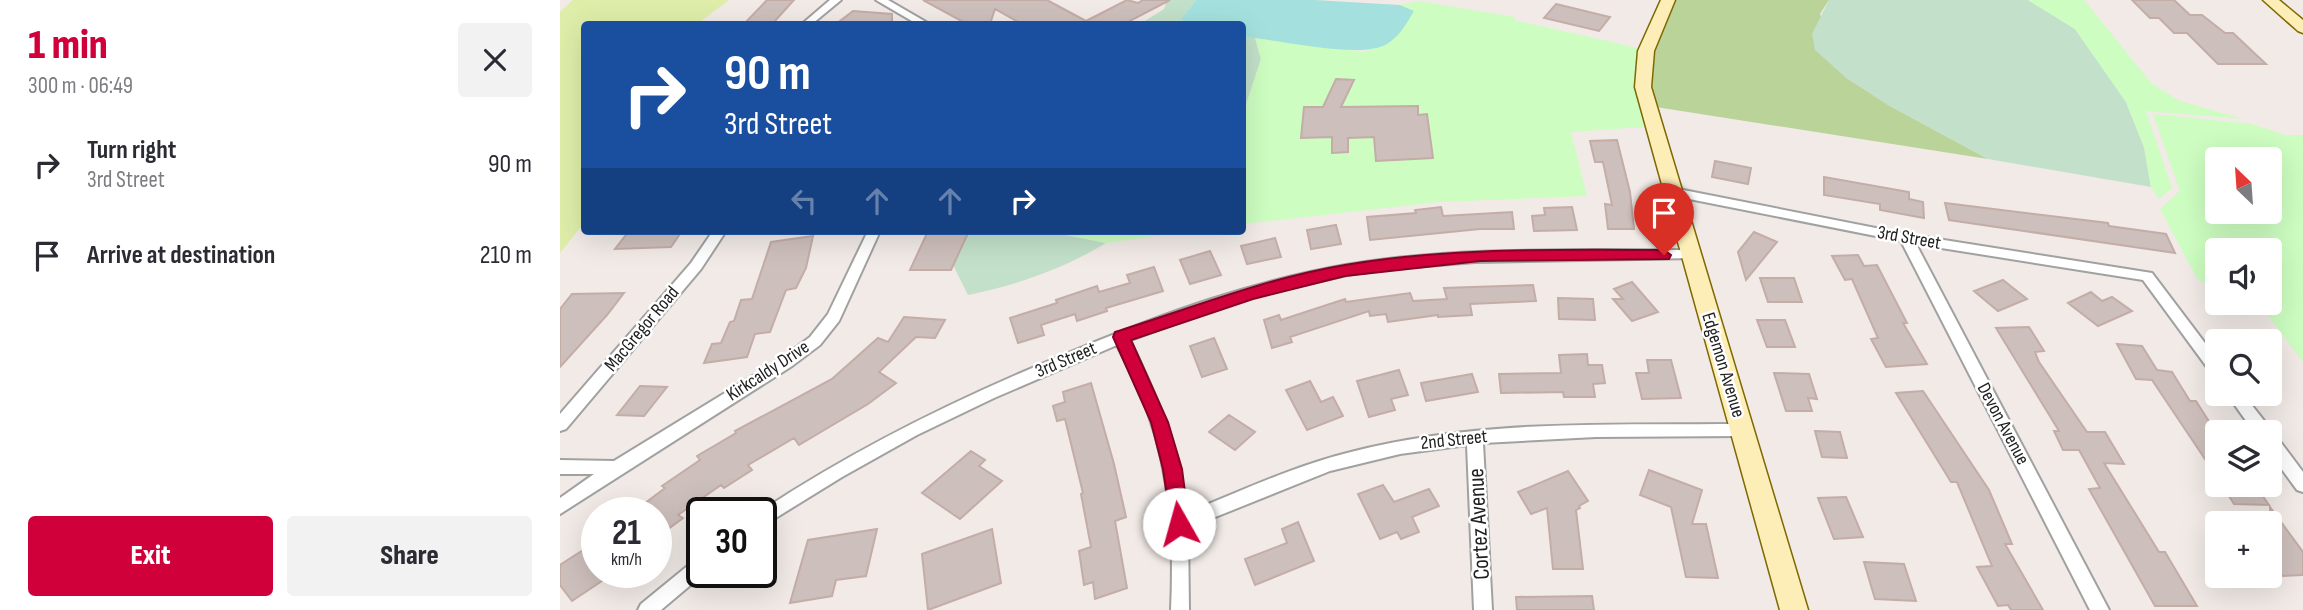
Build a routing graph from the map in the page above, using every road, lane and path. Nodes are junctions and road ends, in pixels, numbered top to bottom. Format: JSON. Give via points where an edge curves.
{"nodes":[{"id":1,"x":836,"y":0,"type":"edge"},
{"id":2,"x":881,"y":0,"type":"edge"},
{"id":3,"x":1668,"y":0,"type":"edge"},
{"id":4,"x":2270,"y":0,"type":"edge"},
{"id":5,"x":811,"y":21,"type":"edge"},
{"id":6,"x":918,"y":21,"type":"edge"},
{"id":7,"x":2303,"y":28,"type":"edge"},
{"id":8,"x":1672,"y":192,"type":"junction"},
{"id":9,"x":717,"y":235,"type":"edge"},
{"id":10,"x":872,"y":235,"type":"edge"},
{"id":11,"x":1906,"y":238,"type":"junction"},
{"id":12,"x":1690,"y":255,"type":"junction"},
{"id":13,"x":1121,"y":337,"type":"junction"},
{"id":14,"x":2205,"y":354,"type":"edge"},
{"id":15,"x":560,"y":425,"type":"edge"},
{"id":16,"x":1743,"y":430,"type":"junction"},
{"id":17,"x":1475,"y":438,"type":"junction"},
{"id":18,"x":2282,"y":457,"type":"edge"},
{"id":19,"x":560,"y":467,"type":"edge"},
{"id":20,"x":616,"y":468,"type":"junction"},
{"id":21,"x":2303,"y":485,"type":"edge"},
{"id":22,"x":560,"y":508,"type":"edge"},
{"id":23,"x":777,"y":509,"type":"edge"},
{"id":24,"x":1179,"y":524,"type":"junction"},
{"id":25,"x":686,"y":578,"type":"edge"},
{"id":26,"x":647,"y":610,"type":"edge"},
{"id":27,"x":1180,"y":610,"type":"edge"},
{"id":28,"x":1483,"y":610,"type":"edge"},
{"id":29,"x":1794,"y":610,"type":"edge"},
{"id":30,"x":2100,"y":610,"type":"edge"}],
"edges":[{"from":1,"to":5,"type":"street"},
{"from":2,"to":6,"type":"street"},
{"from":3,"to":8,"type":"street","name":"Edgemon Avenue","via":[[1642,63],[1643,88]]},
{"from":4,"to":7,"type":"street"},
{"from":8,"to":11,"type":"street","name":"3rd Street"},
{"from":8,"to":12,"type":"street","name":"Edgemon Avenue"},
{"from":9,"to":15,"type":"street","name":"MacGregor Road"},
{"from":10,"to":20,"type":"street","name":"Kirkcaldy Drive","via":[[834,317],[815,341]]},
{"from":11,"to":14,"type":"street","name":"3rd Street","via":[[2147,276]]},
{"from":11,"to":30,"type":"street","name":"Devon Avenue"},
{"from":12,"to":13,"type":"street","name":"3rd Street","via":[[1480,256],[1345,270],[1201,308]]},
{"from":12,"to":16,"type":"street","name":"Edgemon Avenue"},
{"from":13,"to":23,"type":"street","name":"3rd Street","via":[[985,393],[886,442]]},
{"from":13,"to":24,"type":"street","via":[[1160,422]]},
{"from":16,"to":17,"type":"street","name":"2nd Street"},
{"from":16,"to":29,"type":"street","name":"Edgemon Avenue"},
{"from":17,"to":24,"type":"street","name":"2nd Street","via":[[1418,443],[1351,458]]},
{"from":17,"to":28,"type":"street","name":"Cortez Avenue"},
{"from":18,"to":21,"type":"street"},
{"from":19,"to":20,"type":"street"},
{"from":20,"to":22,"type":"street","name":"Kirkcaldy Drive"},
{"from":24,"to":27,"type":"street"},
{"from":25,"to":26,"type":"street"}]}
